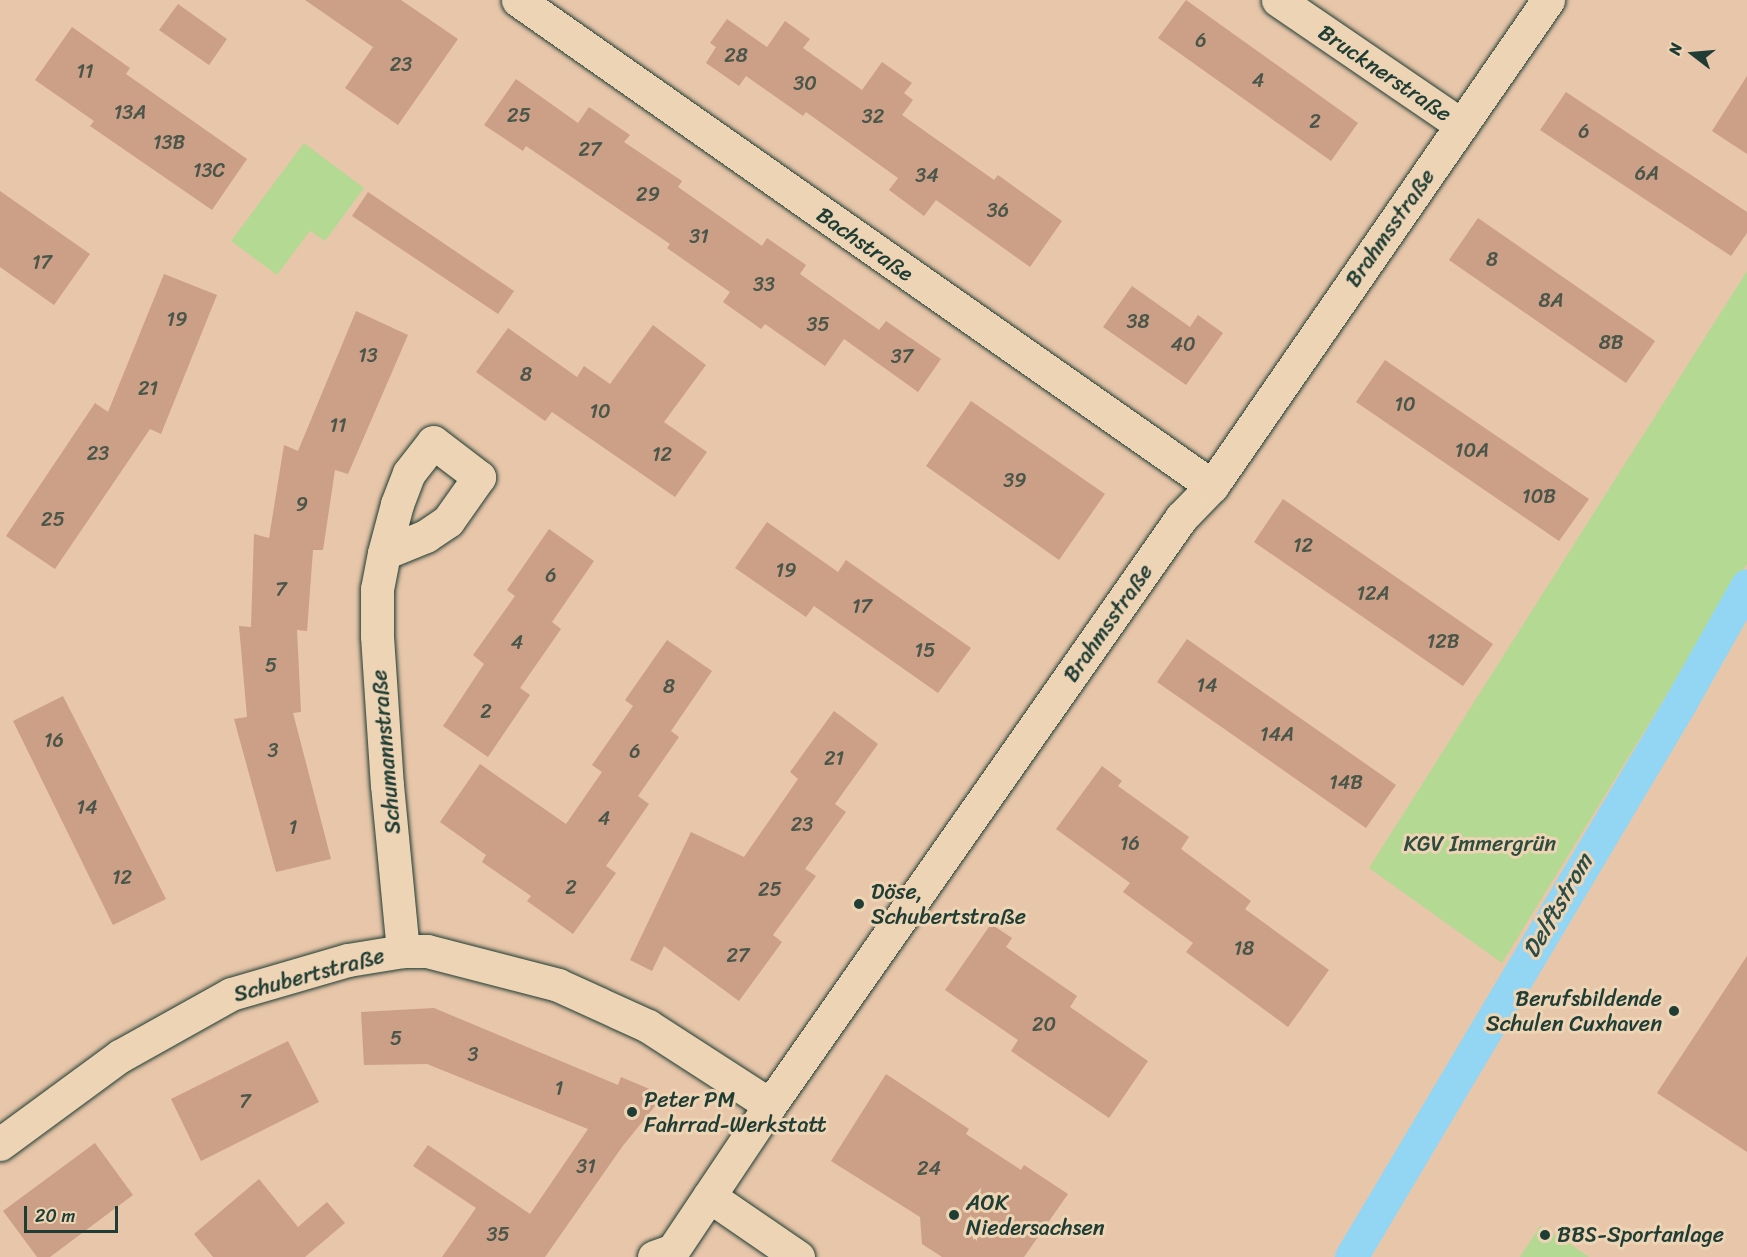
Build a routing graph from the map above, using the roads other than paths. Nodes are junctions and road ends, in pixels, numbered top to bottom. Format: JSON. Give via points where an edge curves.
{"nodes":[{"id":1,"x":518,"y":0,"type":"edge"},
{"id":2,"x":1278,"y":0,"type":"edge"},
{"id":3,"x":1548,"y":0,"type":"edge"},
{"id":4,"x":1461,"y":125,"type":"junction"},
{"id":5,"x":1212,"y":486,"type":"junction"},
{"id":6,"x":384,"y":553,"type":"dead end"},
{"id":7,"x":403,"y":951,"type":"junction"},
{"id":8,"x":770,"y":1105,"type":"junction"},
{"id":9,"x":0,"y":1144,"type":"edge"},
{"id":10,"x":709,"y":1196,"type":"junction"},
{"id":11,"x":667,"y":1255,"type":"edge"},
{"id":12,"x":798,"y":1257,"type":"edge"}],
"edges":[{"from":1,"to":5,"type":"street","name":"Bachstraße"},
{"from":2,"to":4,"type":"street","name":"Brucknerstraße"},
{"from":3,"to":4,"type":"street","name":"Brahmsstraße"},
{"from":4,"to":5,"type":"street","name":"Brahmsstraße"},
{"from":5,"to":8,"type":"street","name":"Brahmsstraße","via":[[1181,518]]},
{"from":6,"to":7,"type":"street","name":"Schumannstraße","via":[[377,589],[377,636]]},
{"from":7,"to":8,"type":"street","name":"Schubertstraße","via":[[427,951],[558,985],[648,1026]]},
{"from":7,"to":9,"type":"street","name":"Schubertstraße","via":[[348,960],[231,994],[120,1056]]},
{"from":8,"to":10,"type":"street","name":"Brahmsstraße"},
{"from":10,"to":11,"type":"street","name":"Brahmsstraße"},
{"from":10,"to":12,"type":"street"}]}
